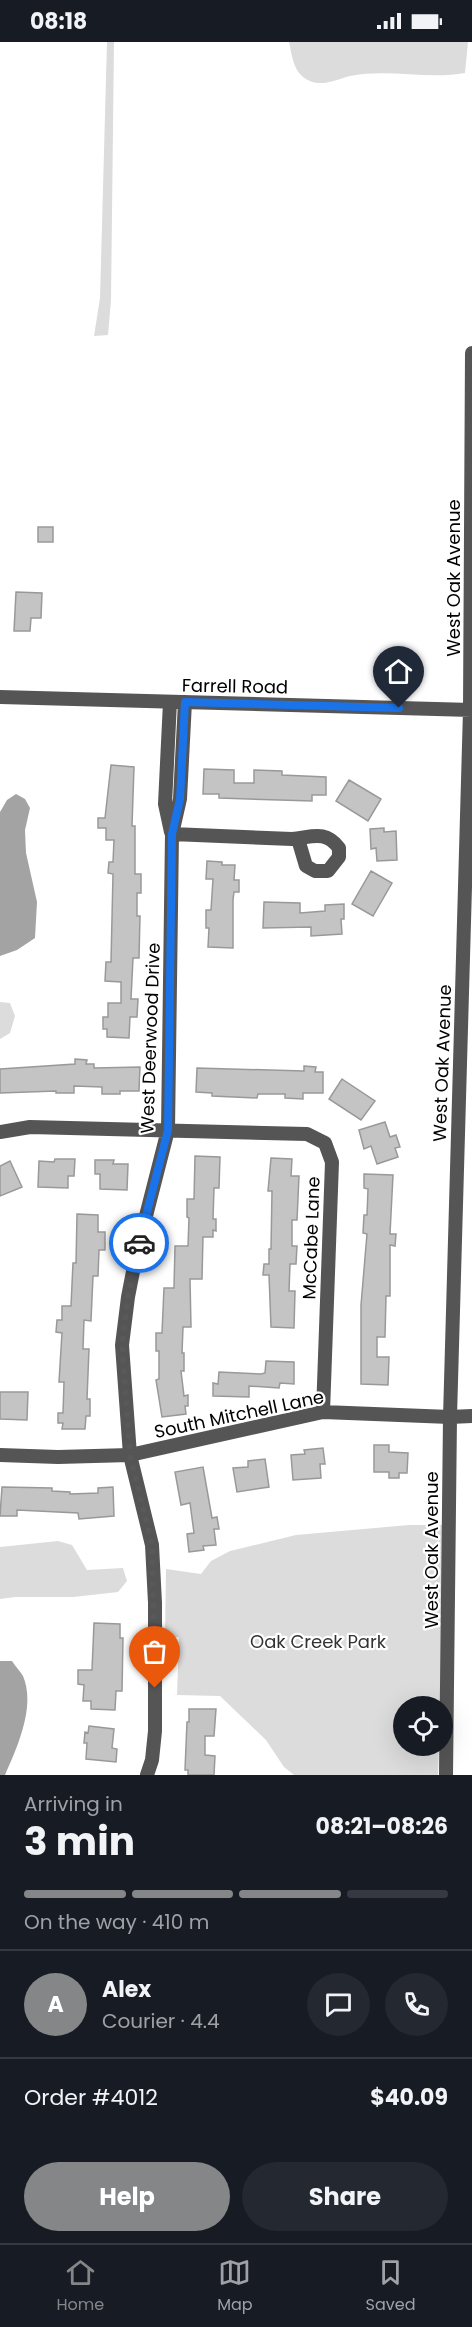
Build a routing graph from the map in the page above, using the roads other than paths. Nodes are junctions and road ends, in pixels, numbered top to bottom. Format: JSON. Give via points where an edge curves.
{"nodes":[{"id":1,"x":472,"y":353,"type":"edge"},
{"id":2,"x":0,"y":697,"type":"edge"},
{"id":3,"x":170,"y":702,"type":"junction"},
{"id":4,"x":185,"y":702,"type":"junction"},
{"id":5,"x":471,"y":710,"type":"edge"},
{"id":6,"x":172,"y":834,"type":"junction"},
{"id":7,"x":298,"y":838,"type":"dead end"},
{"id":8,"x":168,"y":1130,"type":"junction"},
{"id":9,"x":0,"y":1132,"type":"edge"},
{"id":10,"x":323,"y":1412,"type":"junction"},
{"id":11,"x":472,"y":1416,"type":"edge"},
{"id":12,"x":450,"y":1417,"type":"junction"},
{"id":13,"x":0,"y":1455,"type":"edge"},
{"id":14,"x":130,"y":1455,"type":"junction"},
{"id":15,"x":147,"y":1775,"type":"edge"},
{"id":16,"x":447,"y":1775,"type":"edge"}],
"edges":[{"from":1,"to":5,"type":"street","name":"West Oak Avenue"},
{"from":2,"to":3,"type":"street","name":"Farrell Road"},
{"from":3,"to":4,"type":"street","name":"Farrell Road"},
{"from":3,"to":6,"type":"street","name":"West Deerwood Drive","via":[[165,804]]},
{"from":4,"to":5,"type":"street","name":"Farrell Road"},
{"from":4,"to":6,"type":"street","name":"West Deerwood Drive","via":[[180,799]]},
{"from":5,"to":12,"type":"street","name":"West Oak Avenue"},
{"from":6,"to":7,"type":"street"},
{"from":6,"to":8,"type":"street","name":"West Deerwood Drive"},
{"from":8,"to":9,"type":"street","name":"McCabe Lane","via":[[30,1127]]},
{"from":8,"to":10,"type":"street","name":"McCabe Lane","via":[[307,1134],[325,1143],[332,1162]]},
{"from":8,"to":14,"type":"street","name":"West Deerwood Drive","via":[[137,1251],[122,1345]]},
{"from":10,"to":12,"type":"street","name":"South Mitchell Lane"},
{"from":10,"to":14,"type":"street","name":"South Mitchell Lane"},
{"from":11,"to":12,"type":"street","name":"South Mitchell Lane"},
{"from":12,"to":16,"type":"street","name":"West Oak Avenue"},
{"from":13,"to":14,"type":"street","name":"South Mitchell Lane"},
{"from":14,"to":15,"type":"street","name":"West Deerwood Drive","via":[[152,1545],[155,1731]]}]}
